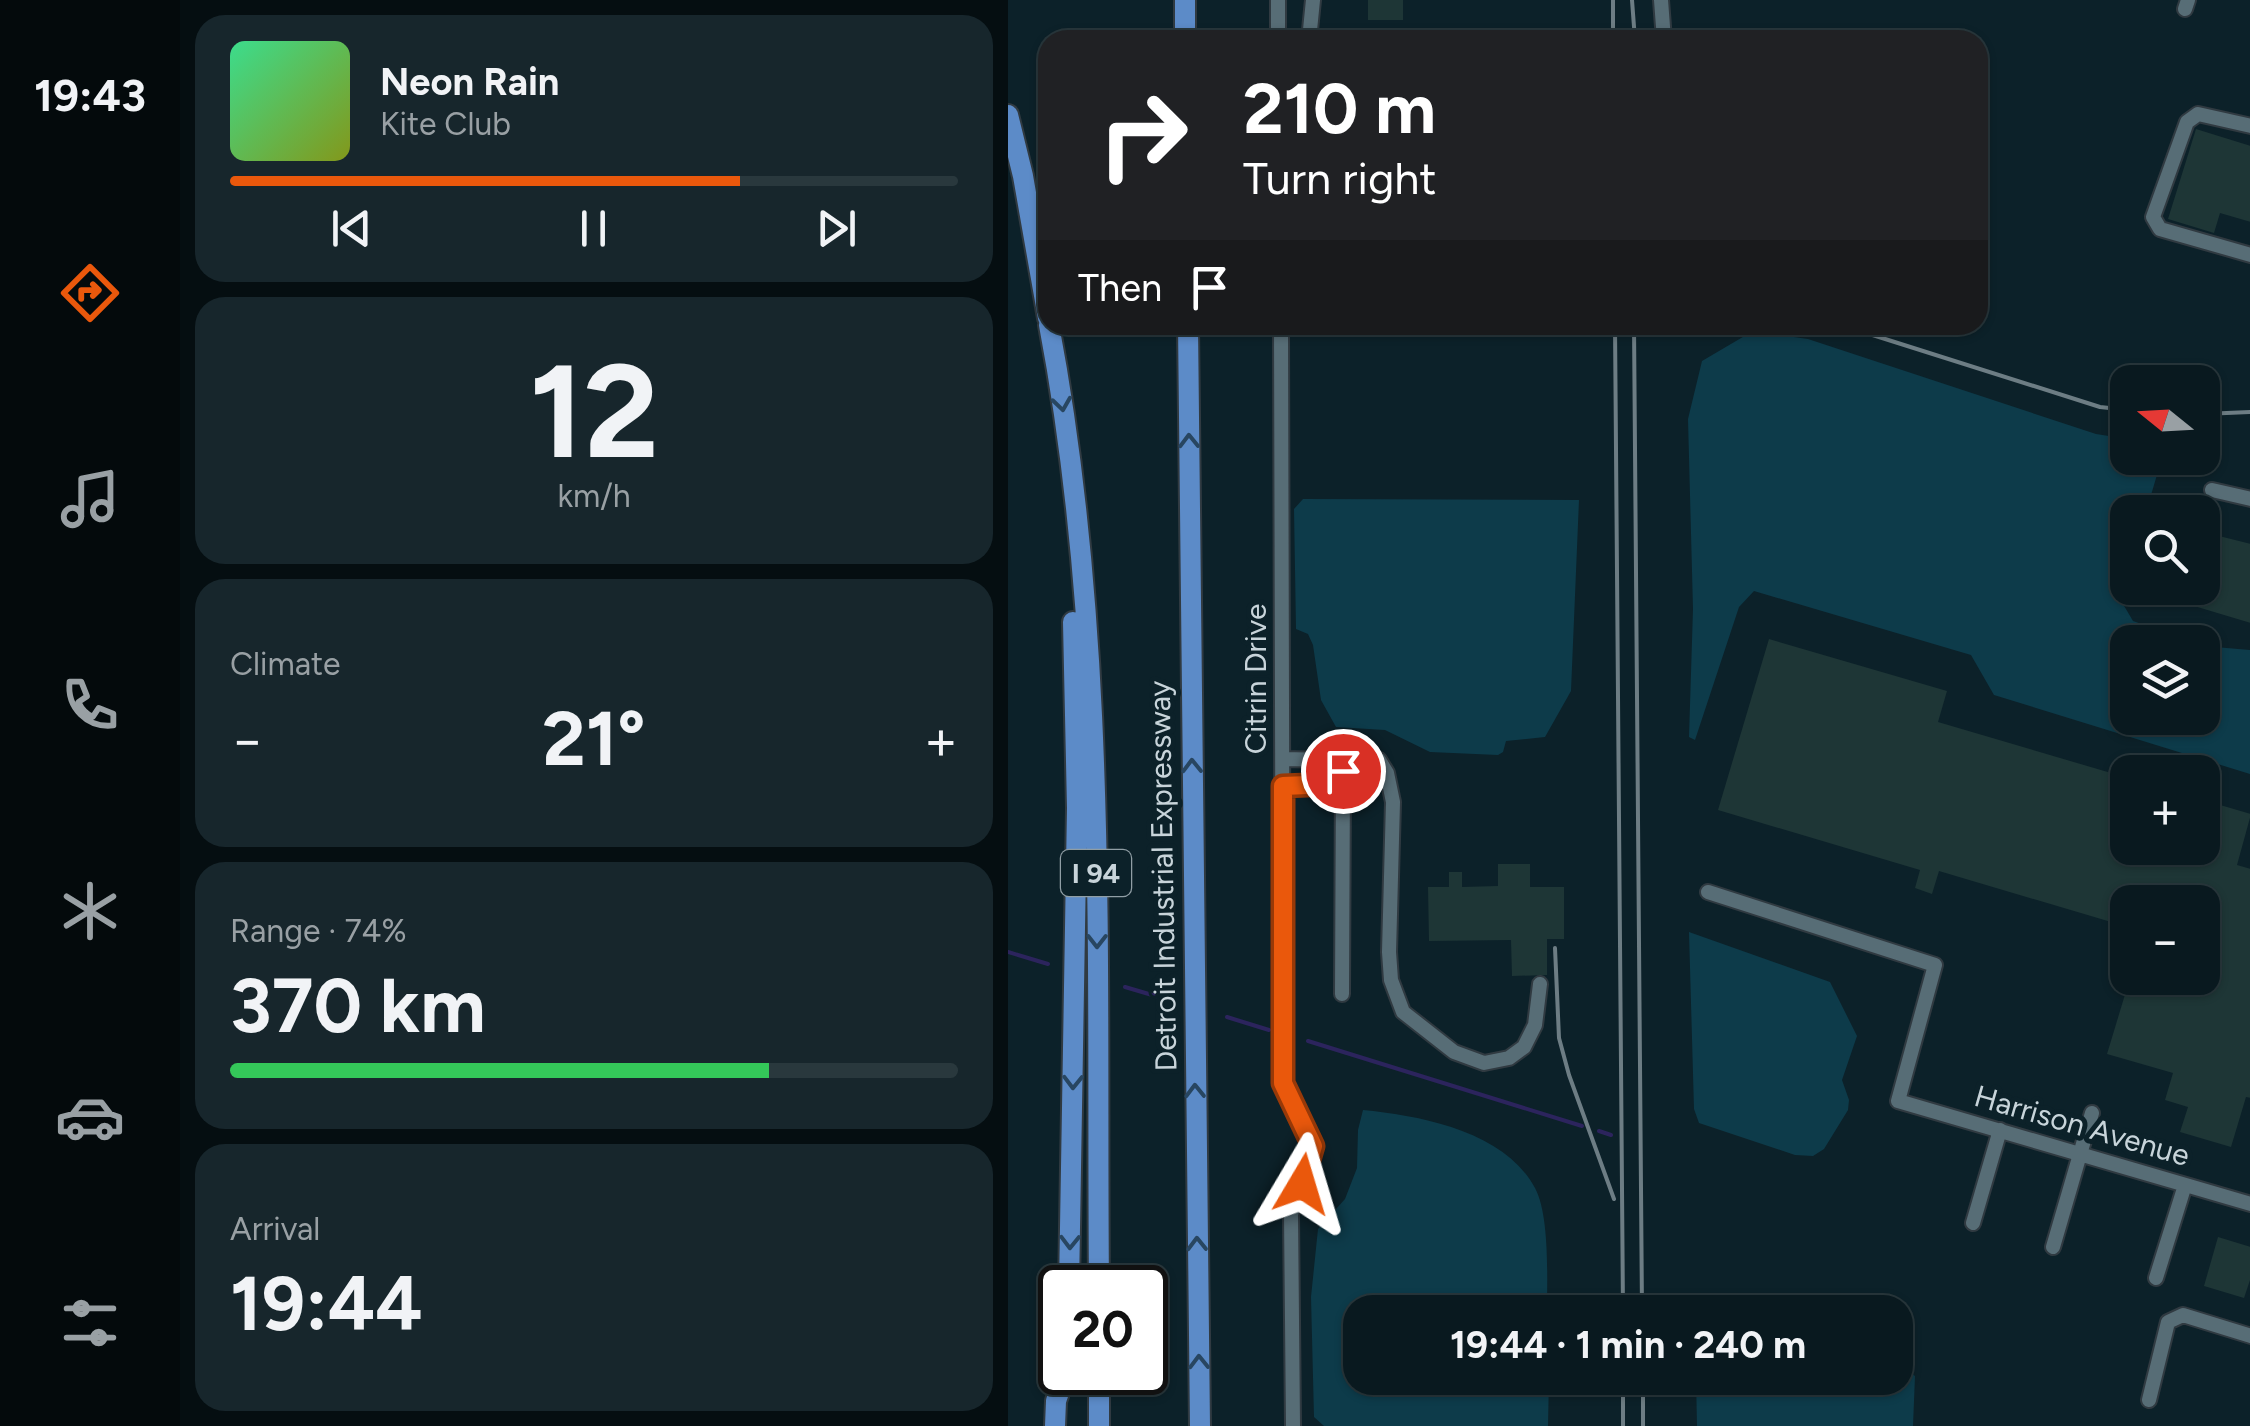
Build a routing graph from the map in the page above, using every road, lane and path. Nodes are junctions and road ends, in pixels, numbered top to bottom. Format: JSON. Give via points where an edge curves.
{"nodes":[{"id":1,"x":1185,"y":0,"type":"edge"},
{"id":2,"x":1278,"y":0,"type":"edge"},
{"id":3,"x":1313,"y":0,"type":"edge"},
{"id":4,"x":1661,"y":0,"type":"edge"},
{"id":5,"x":1185,"y":30,"type":"edge"},
{"id":6,"x":1278,"y":30,"type":"edge"},
{"id":7,"x":1310,"y":30,"type":"edge"},
{"id":8,"x":1663,"y":30,"type":"edge"},
{"id":9,"x":1008,"y":115,"type":"edge"},
{"id":10,"x":2250,"y":126,"type":"edge"},
{"id":11,"x":1038,"y":226,"type":"edge"},
{"id":12,"x":2250,"y":255,"type":"edge"},
{"id":13,"x":1051,"y":335,"type":"edge"},
{"id":14,"x":1188,"y":335,"type":"edge"},
{"id":15,"x":1281,"y":335,"type":"edge"},
{"id":16,"x":1070,"y":460,"type":"junction"},
{"id":17,"x":2212,"y":490,"type":"dead end"},
{"id":18,"x":2250,"y":498,"type":"edge"},
{"id":19,"x":1283,"y":759,"type":"junction"},
{"id":20,"x":1343,"y":771,"type":"junction"},
{"id":21,"x":1283,"y":786,"type":"junction"},
{"id":22,"x":1708,"y":892,"type":"dead end"},
{"id":23,"x":1540,"y":984,"type":"dead end"},
{"id":24,"x":1342,"y":994,"type":"dead end"},
{"id":25,"x":2092,"y":1114,"type":"dead end"},
{"id":26,"x":2000,"y":1130,"type":"junction"},
{"id":27,"x":2080,"y":1154,"type":"junction"},
{"id":28,"x":2185,"y":1184,"type":"junction"},
{"id":29,"x":2250,"y":1204,"type":"edge"},
{"id":30,"x":1973,"y":1223,"type":"dead end"},
{"id":31,"x":2053,"y":1247,"type":"dead end"},
{"id":32,"x":1069,"y":1265,"type":"edge"},
{"id":33,"x":1098,"y":1265,"type":"edge"},
{"id":34,"x":2156,"y":1278,"type":"dead end"},
{"id":35,"x":2250,"y":1336,"type":"edge"},
{"id":36,"x":1058,"y":1395,"type":"edge"},
{"id":37,"x":1067,"y":1395,"type":"edge"},
{"id":38,"x":1099,"y":1395,"type":"edge"},
{"id":39,"x":2149,"y":1400,"type":"dead end"},
{"id":40,"x":1054,"y":1426,"type":"edge"},
{"id":41,"x":1068,"y":1426,"type":"edge"},
{"id":42,"x":1100,"y":1426,"type":"edge"},
{"id":43,"x":1200,"y":1426,"type":"edge"},
{"id":44,"x":1292,"y":1426,"type":"edge"}],
"edges":[{"from":1,"to":5,"type":"highway"},
{"from":2,"to":6,"type":"street"},
{"from":3,"to":7,"type":"street"},
{"from":4,"to":8,"type":"street"},
{"from":9,"to":11,"type":"highway","number":"I 94"},
{"from":10,"to":12,"type":"street","via":[[2198,114],[2186,122],[2153,217],[2160,229]]},
{"from":13,"to":16,"type":"highway","number":"I 94","one_way":true},
{"from":43,"to":14,"type":"highway","name":"Detroit Industrial Expressway","one_way":true},
{"from":15,"to":19,"type":"street","name":"Citrin Drive"},
{"from":16,"to":32,"type":"highway","one_way":true,"via":[[1077,808]]},
{"from":16,"to":33,"type":"highway","number":"I 94","one_way":true,"via":[[1090,670]]},
{"from":17,"to":18,"type":"street"},
{"from":19,"to":20,"type":"street","via":[[1330,760]]},
{"from":19,"to":21,"type":"street","name":"Citrin Drive"},
{"from":20,"to":21,"type":"street","via":[[1332,784]]},
{"from":20,"to":23,"type":"street","via":[[1347,760],[1379,760],[1394,802],[1390,980],[1403,1012],[1454,1052],[1484,1063],[1524,1046],[1535,1025]]},
{"from":20,"to":24,"type":"street"},
{"from":21,"to":44,"type":"street","name":"Citrin Drive","via":[[1283,1083],[1313,1146],[1291,1214]]},
{"from":22,"to":26,"type":"street","name":"Harrison Avenue","via":[[1936,965],[1898,1101]]},
{"from":25,"to":27,"type":"street"},
{"from":26,"to":27,"type":"street","name":"Harrison Avenue"},
{"from":26,"to":30,"type":"street"},
{"from":27,"to":28,"type":"street","name":"Harrison Avenue"},
{"from":27,"to":31,"type":"street"},
{"from":28,"to":29,"type":"street","name":"Harrison Avenue"},
{"from":28,"to":34,"type":"street"},
{"from":35,"to":39,"type":"street","via":[[2183,1315],[2168,1322]]},
{"from":36,"to":40,"type":"highway"},
{"from":37,"to":41,"type":"highway"},
{"from":38,"to":42,"type":"highway"}]}
